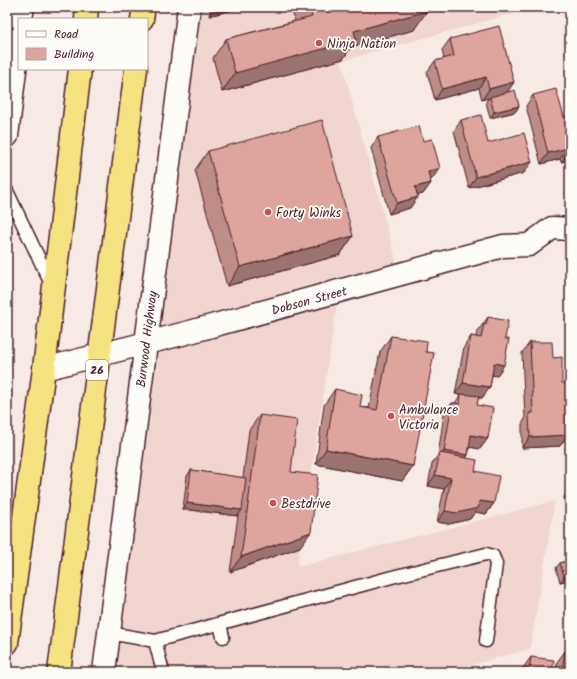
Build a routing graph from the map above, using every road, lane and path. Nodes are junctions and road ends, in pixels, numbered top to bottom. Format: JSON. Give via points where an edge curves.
{"nodes":[{"id":1,"x":23,"y":7,"type":"edge"},
{"id":2,"x":87,"y":7,"type":"edge"},
{"id":3,"x":144,"y":7,"type":"edge"},
{"id":4,"x":189,"y":7,"type":"edge"},
{"id":5,"x":21,"y":18,"type":"edge"},
{"id":6,"x":86,"y":18,"type":"edge"},
{"id":7,"x":142,"y":18,"type":"edge"},
{"id":8,"x":18,"y":46,"type":"edge"},
{"id":9,"x":80,"y":70,"type":"edge"},
{"id":10,"x":136,"y":70,"type":"edge"},
{"id":11,"x":7,"y":136,"type":"edge"},
{"id":12,"x":7,"y":191,"type":"edge"},
{"id":13,"x":570,"y":229,"type":"edge"},
{"id":14,"x":53,"y":289,"type":"junction"},
{"id":15,"x":145,"y":342,"type":"junction"},
{"id":16,"x":98,"y":355,"type":"junction"},
{"id":17,"x":44,"y":369,"type":"junction"},
{"id":18,"x":220,"y":624,"type":"junction"},
{"id":19,"x":109,"y":632,"type":"junction"},
{"id":20,"x":223,"y":637,"type":"dead end"},
{"id":21,"x":155,"y":641,"type":"junction"},
{"id":22,"x":486,"y":641,"type":"dead end"},
{"id":23,"x":7,"y":643,"type":"edge"},
{"id":24,"x":59,"y":672,"type":"edge"},
{"id":25,"x":104,"y":672,"type":"edge"},
{"id":26,"x":162,"y":672,"type":"edge"}],
"edges":[{"from":1,"to":5,"type":"street"},
{"from":2,"to":6,"type":"highway"},
{"from":3,"to":7,"type":"highway"},
{"from":4,"to":15,"type":"street","name":"Burwood Highway"},
{"from":8,"to":11,"type":"street"},
{"from":9,"to":14,"type":"highway"},
{"from":10,"to":16,"type":"highway","number":"26"},
{"from":12,"to":14,"type":"lane"},
{"from":13,"to":15,"type":"street","name":"Dobson Street","via":[[552,228],[528,245],[503,246],[266,312]]},
{"from":14,"to":17,"type":"highway"},
{"from":15,"to":16,"type":"street","name":"Dobson Street"},
{"from":15,"to":19,"type":"street","name":"Burwood Highway"},
{"from":16,"to":17,"type":"street","name":"Dobson Street"},
{"from":16,"to":24,"type":"highway","number":"26"},
{"from":17,"to":23,"type":"highway"},
{"from":18,"to":20,"type":"lane"},
{"from":18,"to":21,"type":"lane"},
{"from":18,"to":22,"type":"lane","via":[[486,554],[493,556],[496,564]]},
{"from":19,"to":21,"type":"lane"},
{"from":19,"to":25,"type":"street","name":"Burwood Highway"},
{"from":21,"to":26,"type":"lane"}]}
